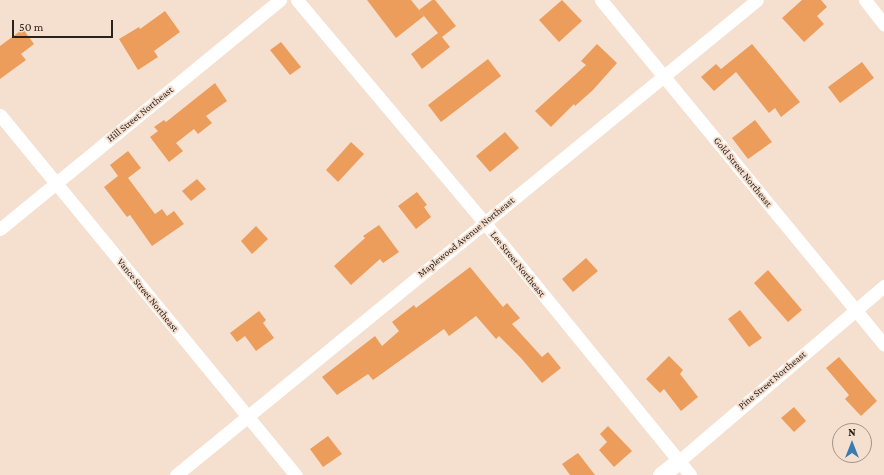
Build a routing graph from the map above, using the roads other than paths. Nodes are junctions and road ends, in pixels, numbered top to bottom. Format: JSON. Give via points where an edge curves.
{"nodes":[{"id":1,"x":280,"y":0,"type":"edge"},
{"id":2,"x":297,"y":0,"type":"edge"},
{"id":3,"x":601,"y":0,"type":"edge"},
{"id":4,"x":757,"y":0,"type":"edge"},
{"id":5,"x":865,"y":0,"type":"edge"},
{"id":6,"x":884,"y":24,"type":"edge"},
{"id":7,"x":664,"y":77,"type":"junction"},
{"id":8,"x":0,"y":115,"type":"edge"},
{"id":9,"x":56,"y":183,"type":"junction"},
{"id":10,"x":484,"y":222,"type":"junction"},
{"id":11,"x":0,"y":228,"type":"edge"},
{"id":12,"x":884,"y":286,"type":"edge"},
{"id":13,"x":855,"y":310,"type":"junction"},
{"id":14,"x":884,"y":345,"type":"edge"},
{"id":15,"x":246,"y":415,"type":"junction"},
{"id":16,"x":678,"y":461,"type":"junction"},
{"id":17,"x":176,"y":475,"type":"edge"},
{"id":18,"x":296,"y":475,"type":"edge"},
{"id":19,"x":661,"y":475,"type":"edge"},
{"id":20,"x":690,"y":475,"type":"edge"}],
"edges":[{"from":1,"to":9,"type":"street","name":"Hill Street Northeast"},
{"from":2,"to":10,"type":"street","name":"Lee Street Northeast"},
{"from":3,"to":7,"type":"street","name":"Gold Street Northeast"},
{"from":4,"to":7,"type":"street","name":"Maplewood Avenue Northeast"},
{"from":5,"to":6,"type":"street"},
{"from":7,"to":10,"type":"street","name":"Maplewood Avenue Northeast"},
{"from":7,"to":13,"type":"street","name":"Gold Street Northeast"},
{"from":8,"to":9,"type":"street","name":"Vance Street Northeast"},
{"from":9,"to":11,"type":"street","name":"Hill Street Northeast"},
{"from":9,"to":15,"type":"street","name":"Vance Street Northeast"},
{"from":10,"to":15,"type":"street","name":"Maplewood Avenue Northeast"},
{"from":10,"to":16,"type":"street","name":"Lee Street Northeast"},
{"from":12,"to":13,"type":"street","name":"Pine Street Northeast"},
{"from":13,"to":14,"type":"street","name":"Gold Street Northeast"},
{"from":13,"to":16,"type":"street","name":"Pine Street Northeast"},
{"from":15,"to":17,"type":"street","name":"Maplewood Avenue Northeast"},
{"from":15,"to":18,"type":"street","name":"Vance Street Northeast"},
{"from":16,"to":19,"type":"street","name":"Pine Street Northeast"},
{"from":16,"to":20,"type":"street","name":"Lee Street Northeast"}]}
